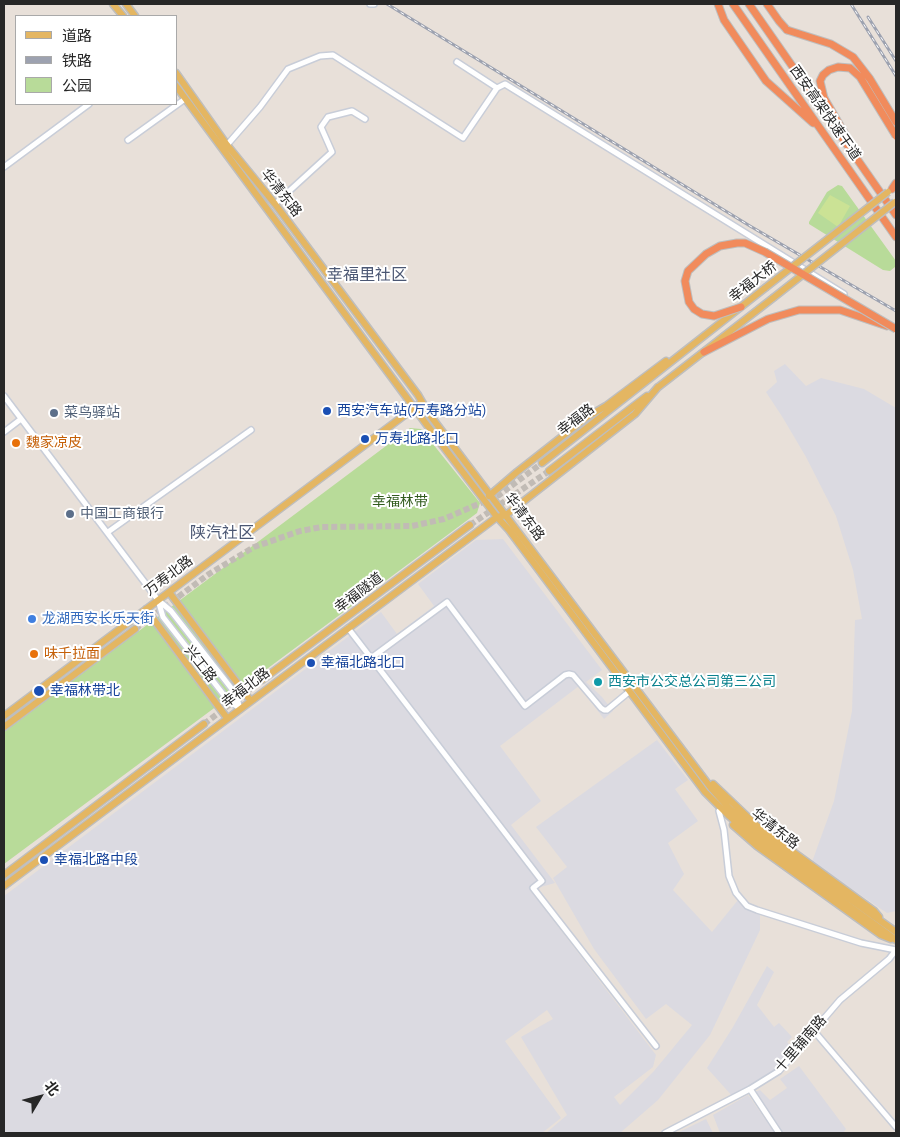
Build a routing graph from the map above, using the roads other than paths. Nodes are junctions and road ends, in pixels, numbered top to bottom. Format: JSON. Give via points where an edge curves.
{"nodes":[{"id":1,"x":113,"y":4,"type":"edge"},
{"id":2,"x":126,"y":4,"type":"edge"},
{"id":3,"x":370,"y":4,"type":"edge"},
{"id":4,"x":374,"y":4,"type":"edge"},
{"id":5,"x":718,"y":4,"type":"edge"},
{"id":6,"x":733,"y":4,"type":"edge"},
{"id":7,"x":749,"y":4,"type":"edge"},
{"id":8,"x":767,"y":4,"type":"edge"},
{"id":9,"x":122,"y":15,"type":"edge"},
{"id":10,"x":134,"y":15,"type":"edge"},
{"id":11,"x":457,"y":62,"type":"dead end"},
{"id":12,"x":178,"y":76,"type":"edge"},
{"id":13,"x":497,"y":88,"type":"junction"},
{"id":14,"x":178,"y":89,"type":"edge"},
{"id":15,"x":185,"y":99,"type":"junction"},
{"id":16,"x":178,"y":104,"type":"edge"},
{"id":17,"x":88,"y":105,"type":"edge"},
{"id":18,"x":177,"y":105,"type":"edge"},
{"id":19,"x":365,"y":119,"type":"dead end"},
{"id":20,"x":896,"y":122,"type":"edge"},
{"id":21,"x":820,"y":129,"type":"junction"},
{"id":22,"x":896,"y":136,"type":"edge"},
{"id":23,"x":128,"y":140,"type":"dead end"},
{"id":24,"x":227,"y":144,"type":"junction"},
{"id":25,"x":4,"y":167,"type":"edge"},
{"id":26,"x":870,"y":178,"type":"junction"},
{"id":27,"x":895,"y":186,"type":"edge"},
{"id":28,"x":896,"y":201,"type":"edge"},
{"id":29,"x":275,"y":204,"type":"junction"},
{"id":30,"x":896,"y":215,"type":"edge"},
{"id":31,"x":896,"y":237,"type":"edge"},
{"id":32,"x":844,"y":294,"type":"dead end"},
{"id":33,"x":741,"y":308,"type":"junction"},
{"id":34,"x":896,"y":329,"type":"edge"},
{"id":35,"x":689,"y":348,"type":"junction"},
{"id":36,"x":704,"y":352,"type":"junction"},
{"id":37,"x":658,"y":387,"type":"junction"},
{"id":38,"x":4,"y":396,"type":"edge"},
{"id":39,"x":626,"y":398,"type":"joint"},
{"id":40,"x":422,"y":402,"type":"junction"},
{"id":41,"x":633,"y":406,"type":"joint"},
{"id":42,"x":415,"y":408,"type":"junction"},
{"id":43,"x":21,"y":419,"type":"junction"},
{"id":44,"x":251,"y":430,"type":"dead end"},
{"id":45,"x":4,"y":432,"type":"edge"},
{"id":46,"x":542,"y":463,"type":"tunnel mouth"},
{"id":47,"x":549,"y":471,"type":"tunnel mouth"},
{"id":48,"x":491,"y":495,"type":"junction"},
{"id":49,"x":484,"y":500,"type":"junction"},
{"id":50,"x":506,"y":515,"type":"junction"},
{"id":51,"x":497,"y":517,"type":"junction"},
{"id":52,"x":470,"y":525,"type":"tunnel mouth"},
{"id":53,"x":108,"y":532,"type":"junction"},
{"id":54,"x":169,"y":592,"type":"junction"},
{"id":55,"x":158,"y":600,"type":"junction"},
{"id":56,"x":146,"y":609,"type":"junction"},
{"id":57,"x":135,"y":628,"type":"tunnel mouth"},
{"id":58,"x":348,"y":628,"type":"junction"},
{"id":59,"x":371,"y":658,"type":"junction"},
{"id":60,"x":262,"y":680,"type":"tunnel mouth"},
{"id":61,"x":630,"y":691,"type":"junction"},
{"id":62,"x":250,"y":700,"type":"junction"},
{"id":63,"x":240,"y":708,"type":"junction"},
{"id":64,"x":4,"y":716,"type":"edge"},
{"id":65,"x":227,"y":718,"type":"junction"},
{"id":66,"x":204,"y":724,"type":"tunnel mouth"},
{"id":67,"x":4,"y":727,"type":"edge"},
{"id":68,"x":678,"y":756,"type":"junction"},
{"id":69,"x":719,"y":811,"type":"junction"},
{"id":70,"x":53,"y":849,"type":"junction"},
{"id":71,"x":30,"y":855,"type":"junction"},
{"id":72,"x":4,"y":875,"type":"edge"},
{"id":73,"x":4,"y":886,"type":"edge"},
{"id":74,"x":896,"y":932,"type":"edge"},
{"id":75,"x":896,"y":941,"type":"edge"},
{"id":76,"x":896,"y":950,"type":"edge"},
{"id":77,"x":814,"y":1031,"type":"junction"},
{"id":78,"x":656,"y":1046,"type":"dead end"},
{"id":79,"x":750,"y":1090,"type":"junction"},
{"id":80,"x":896,"y":1127,"type":"edge"},
{"id":81,"x":665,"y":1133,"type":"edge"},
{"id":82,"x":779,"y":1133,"type":"edge"}],
"edges":[{"from":1,"to":9,"type":"main road"},
{"from":2,"to":10,"type":"main road"},
{"from":3,"to":4,"type":"street"},
{"from":5,"to":21,"type":"highway","via":[[724,20],[766,81]]},
{"from":6,"to":21,"type":"highway","name":"西安高架快速干道"},
{"from":7,"to":26,"type":"highway","name":"西安高架快速干道"},
{"from":8,"to":20,"type":"highway","bridge":true,"via":[[787,30],[831,44],[852,57]]},
{"from":11,"to":13,"type":"street"},
{"from":12,"to":24,"type":"main road","name":"华清东路"},
{"from":13,"to":24,"type":"street","via":[[463,138],[333,55],[320,56],[288,69]]},
{"from":13,"to":32,"type":"street","via":[[505,84]]},
{"from":14,"to":15,"type":"main road","name":"华清东路"},
{"from":15,"to":16,"type":"street"},
{"from":15,"to":42,"type":"main road","name":"华清东路"},
{"from":17,"to":25,"type":"street"},
{"from":18,"to":23,"type":"street"},
{"from":19,"to":29,"type":"street","via":[[352,111],[328,117],[321,127],[332,152]]},
{"from":21,"to":31,"type":"highway","name":"西安高架快速干道"},
{"from":22,"to":26,"type":"highway","bridge":true,"via":[[860,77],[850,68],[838,67],[823,75],[820,81],[824,98]]},
{"from":24,"to":29,"type":"main road","name":"华清东路"},
{"from":26,"to":30,"type":"highway","name":"西安高架快速干道"},
{"from":27,"to":33,"type":"main road","name":"幸福大桥","bridge":true},
{"from":28,"to":36,"type":"main road","name":"幸福大桥","bridge":true},
{"from":29,"to":40,"type":"main road","name":"华清东路"},
{"from":33,"to":34,"type":"highway","bridge":true,"via":[[714,316],[702,314],[690,302],[685,280],[688,271],[720,246],[745,243],[765,252]]},
{"from":33,"to":35,"type":"main road","name":"幸福大桥"},
{"from":34,"to":36,"type":"highway","bridge":true,"via":[[840,310],[799,310],[768,319]]},
{"from":35,"to":39,"type":"main road","name":"幸福大桥"},
{"from":35,"to":48,"type":"main road","via":[[657,366],[587,417]]},
{"from":36,"to":37,"type":"main road","name":"幸福大桥"},
{"from":37,"to":41,"type":"main road","name":"幸福大桥"},
{"from":37,"to":50,"type":"main road","via":[[635,414]]},
{"from":38,"to":43,"type":"street","name":"兴工路"},
{"from":39,"to":46,"type":"main road","name":"幸福路"},
{"from":40,"to":42,"type":"main road","name":"万寿北路"},
{"from":40,"to":48,"type":"main road","name":"华清东路"},
{"from":41,"to":47,"type":"main road","name":"幸福路"},
{"from":42,"to":49,"type":"main road","name":"华清东路"},
{"from":42,"to":54,"type":"main road","name":"万寿北路"},
{"from":43,"to":45,"type":"street"},
{"from":43,"to":53,"type":"street","name":"兴工路"},
{"from":44,"to":53,"type":"street"},
{"from":48,"to":49,"type":"main road"},
{"from":48,"to":50,"type":"main road","name":"华清东路"},
{"from":49,"to":51,"type":"main road","name":"华清东路"},
{"from":50,"to":51,"type":"main road","name":"幸福北路"},
{"from":50,"to":74,"type":"main road","name":"华清东路","via":[[719,797],[750,826]]},
{"from":51,"to":58,"type":"main road","name":"幸福北路"},
{"from":51,"to":61,"type":"main road","name":"华清东路"},
{"from":52,"to":60,"type":"main road","name":"幸福隧道"},
{"from":53,"to":55,"type":"street","name":"兴工路"},
{"from":54,"to":55,"type":"main road","name":"万寿北路"},
{"from":54,"to":62,"type":"main road"},
{"from":55,"to":56,"type":"main road","name":"万寿北路"},
{"from":55,"to":63,"type":"street","name":"兴工路","via":[[171,611],[235,693]]},
{"from":55,"to":63,"type":"street","name":"兴工路","via":[[168,624],[227,699]]},
{"from":56,"to":64,"type":"main road","name":"万寿北路"},
{"from":56,"to":65,"type":"main road"},
{"from":57,"to":67,"type":"main road"},
{"from":58,"to":59,"type":"street"},
{"from":58,"to":62,"type":"main road","name":"幸福北路"},
{"from":59,"to":61,"type":"street","via":[[447,602],[525,706],[569,674],[604,710]]},
{"from":59,"to":78,"type":"street","via":[[542,881],[533,888]]},
{"from":61,"to":68,"type":"main road","name":"华清东路"},
{"from":62,"to":63,"type":"main road","name":"幸福北路"},
{"from":63,"to":65,"type":"main road","name":"幸福北路"},
{"from":65,"to":70,"type":"main road","name":"幸福北路"},
{"from":66,"to":71,"type":"main road"},
{"from":68,"to":69,"type":"main road","via":[[699,789]]},
{"from":68,"to":75,"type":"main road","name":"华清东路","via":[[705,792],[740,826]]},
{"from":69,"to":75,"type":"main road","via":[[757,846],[881,935]]},
{"from":69,"to":76,"type":"street","via":[[729,876],[736,893],[747,906],[861,943]]},
{"from":70,"to":71,"type":"main road"},
{"from":70,"to":73,"type":"main road","name":"幸福北路"},
{"from":71,"to":72,"type":"main road"},
{"from":76,"to":77,"type":"street","name":"十里铺南路","via":[[840,1000]]},
{"from":77,"to":79,"type":"street","name":"十里铺南路","via":[[779,1071]]},
{"from":77,"to":80,"type":"street"},
{"from":79,"to":81,"type":"street","name":"十里铺南路"},
{"from":79,"to":82,"type":"street"}]}
